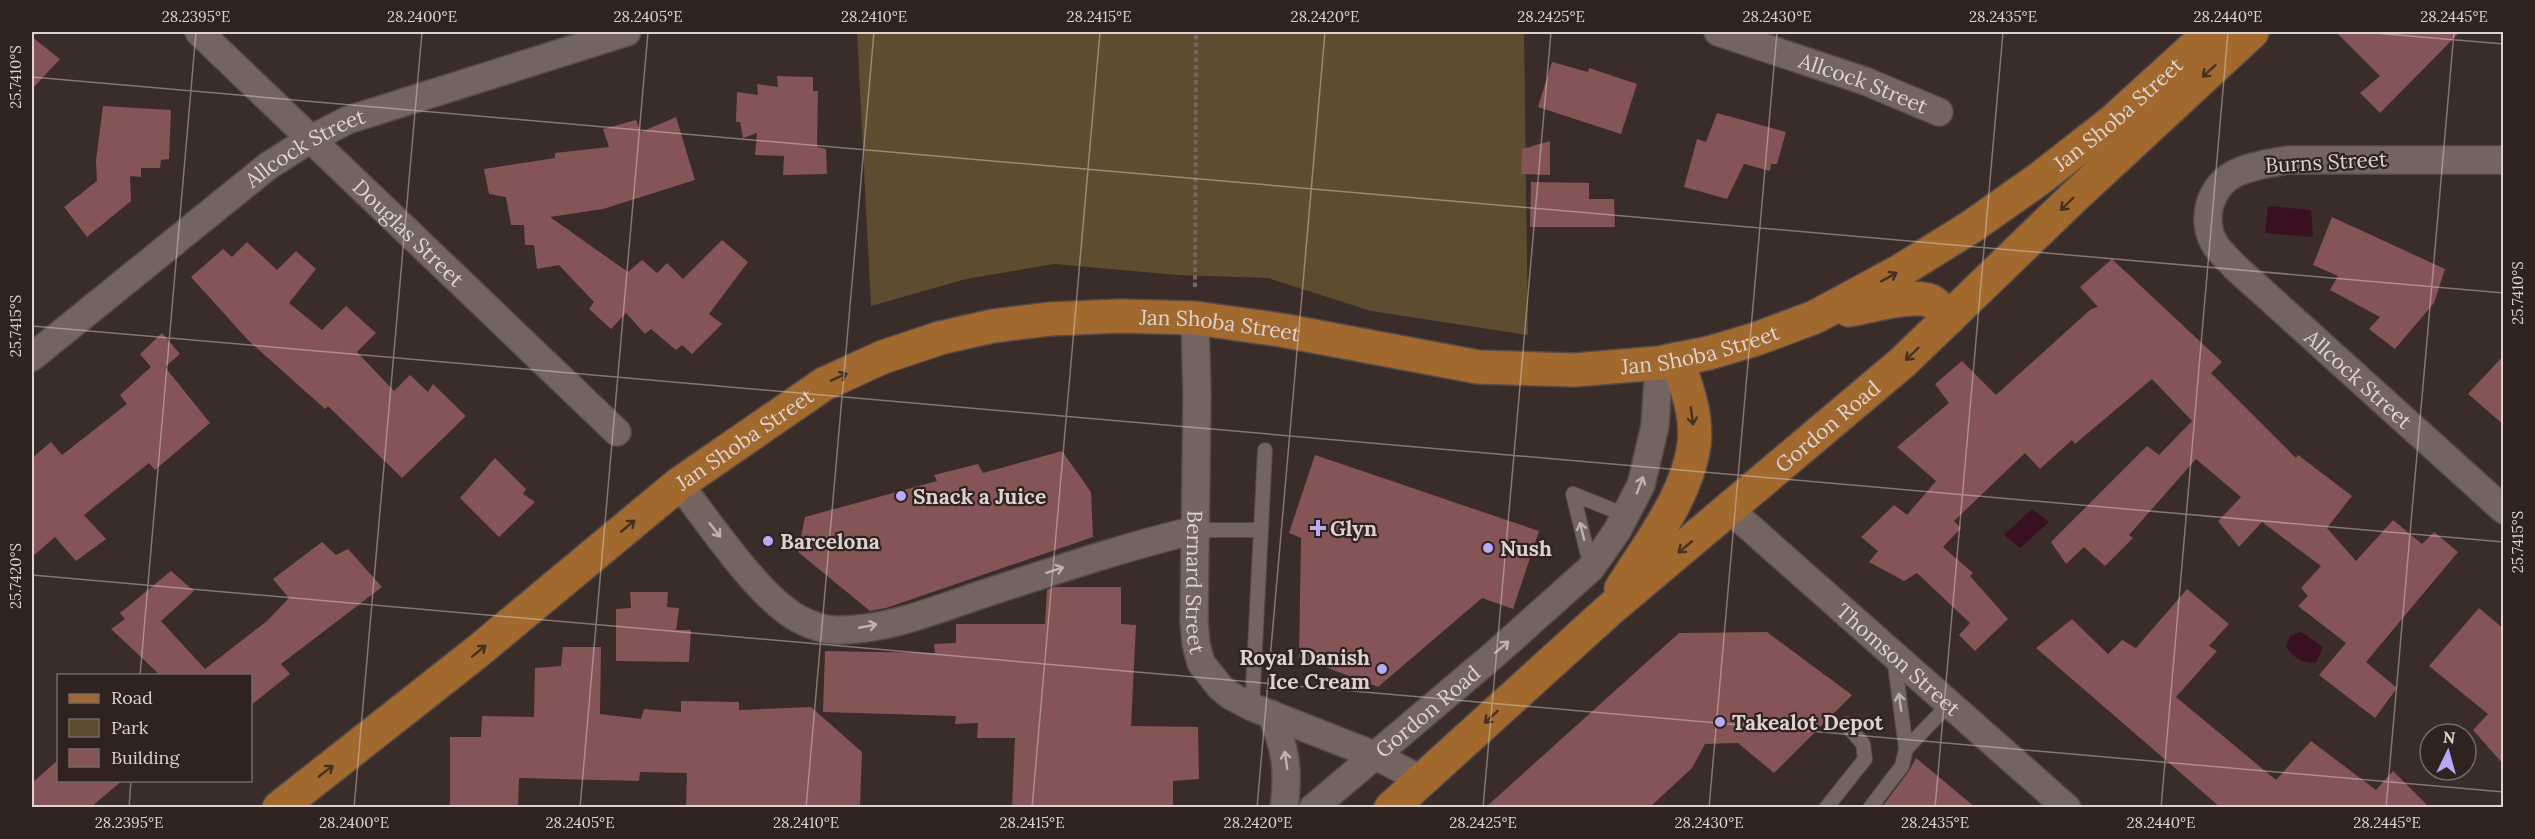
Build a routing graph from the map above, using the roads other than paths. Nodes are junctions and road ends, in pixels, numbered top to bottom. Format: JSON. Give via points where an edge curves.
{"nodes":[{"id":1,"x":199,"y":32,"type":"edge"},
{"id":2,"x":627,"y":32,"type":"edge"},
{"id":3,"x":1718,"y":32,"type":"edge"},
{"id":4,"x":2211,"y":32,"type":"edge"},
{"id":5,"x":2252,"y":32,"type":"edge"},
{"id":6,"x":1939,"y":112,"type":"dead end"},
{"id":7,"x":309,"y":140,"type":"junction"},
{"id":8,"x":2504,"y":160,"type":"edge"},
{"id":9,"x":2216,"y":246,"type":"joint"},
{"id":10,"x":1815,"y":317,"type":"junction"},
{"id":11,"x":1195,"y":318,"type":"junction"},
{"id":12,"x":1949,"y":318,"type":"junction"},
{"id":13,"x":32,"y":357,"type":"edge"},
{"id":14,"x":1668,"y":361,"type":"junction"},
{"id":15,"x":617,"y":432,"type":"dead end"},
{"id":16,"x":1265,"y":450,"type":"dead end"},
{"id":17,"x":679,"y":483,"type":"junction"},
{"id":18,"x":1730,"y":510,"type":"junction"},
{"id":19,"x":2504,"y":510,"type":"edge"},
{"id":20,"x":1625,"y":515,"type":"junction"},
{"id":21,"x":1196,"y":530,"type":"junction"},
{"id":22,"x":1261,"y":530,"type":"junction"},
{"id":23,"x":1591,"y":568,"type":"junction"},
{"id":24,"x":1608,"y":611,"type":"junction"},
{"id":25,"x":1893,"y":654,"type":"junction"},
{"id":26,"x":1949,"y":704,"type":"junction"},
{"id":27,"x":1262,"y":711,"type":"junction"},
{"id":28,"x":1846,"y":724,"type":"dead end"},
{"id":29,"x":1906,"y":749,"type":"junction"},
{"id":30,"x":1374,"y":755,"type":"junction"},
{"id":31,"x":1422,"y":780,"type":"junction"},
{"id":32,"x":279,"y":807,"type":"edge"},
{"id":33,"x":1284,"y":807,"type":"edge"},
{"id":34,"x":1313,"y":807,"type":"edge"},
{"id":35,"x":1391,"y":807,"type":"edge"},
{"id":36,"x":1826,"y":807,"type":"edge"},
{"id":37,"x":1870,"y":807,"type":"edge"},
{"id":38,"x":2067,"y":807,"type":"edge"}],
"edges":[{"from":1,"to":7,"type":"street","name":"Douglas Street"},
{"from":2,"to":7,"type":"street","name":"Allcock Street","via":[[348,120]]},
{"from":3,"to":6,"type":"street","name":"Allcock Street","via":[[1865,81]]},
{"from":10,"to":4,"type":"main road","name":"Jan Shoba Street","one_way":true,"via":[[1900,271],[2039,179],[2112,122]]},
{"from":5,"to":12,"type":"main road","name":"Gordon Road","one_way":true},
{"from":7,"to":13,"type":"street","name":"Allcock Street","via":[[284,154],[220,203]]},
{"from":7,"to":15,"type":"street","name":"Douglas Street"},
{"from":8,"to":9,"type":"street","name":"Burns Street","via":[[2288,160],[2257,165],[2236,172],[2209,204],[2208,231]]},
{"from":9,"to":19,"type":"street","name":"Allcock Street"},
{"from":10,"to":12,"type":"main road","via":[[1912,299],[1931,301]]},
{"from":10,"to":14,"type":"main road","name":"Jan Shoba Street","via":[[1756,339]]},
{"from":11,"to":14,"type":"main road","name":"Jan Shoba Street","via":[[1478,368],[1575,370]]},
{"from":17,"to":11,"type":"main road","name":"Jan Shoba Street","one_way":true,"via":[[825,384],[883,357],[940,338],[1050,318]]},
{"from":11,"to":21,"type":"street","name":"Bernard Street"},
{"from":12,"to":18,"type":"main road","name":"Gordon Road","one_way":true},
{"from":20,"to":14,"type":"street","name":"Gordon Road","one_way":true,"via":[[1641,485]]},
{"from":14,"to":24,"type":"main road","one_way":true,"via":[[1686,385],[1695,444],[1677,496]]},
{"from":16,"to":22,"type":"lane"},
{"from":17,"to":21,"type":"street","one_way":true,"via":[[773,600],[810,625],[841,630],[912,617],[1128,546]]},
{"from":32,"to":17,"type":"main road","name":"Jan Shoba Street","one_way":true,"via":[[477,652]]},
{"from":18,"to":24,"type":"main road","name":"Gordon Road","one_way":true},
{"from":18,"to":25,"type":"street","name":"Thomson Street"},
{"from":20,"to":23,"type":"street","name":"Gordon Road"},
{"from":23,"to":20,"type":"lane","one_way":true,"via":[[1573,494]]},
{"from":21,"to":22,"type":"lane"},
{"from":21,"to":27,"type":"street","name":"Bernard Street","via":[[1194,621],[1198,656],[1220,687]]},
{"from":22,"to":27,"type":"lane"},
{"from":30,"to":23,"type":"street","name":"Gordon Road","one_way":true},
{"from":24,"to":31,"type":"main road","name":"Gordon Road","one_way":true},
{"from":25,"to":26,"type":"street","name":"Thomson Street"},
{"from":29,"to":25,"type":"lane","one_way":true},
{"from":26,"to":29,"type":"lane"},
{"from":26,"to":38,"type":"street","name":"Thomson Street"},
{"from":27,"to":30,"type":"street","name":"Bernard Street"},
{"from":33,"to":27,"type":"street","one_way":true,"via":[[1286,754]]},
{"from":28,"to":36,"type":"lane","via":[[1863,744],[1865,759]]},
{"from":29,"to":37,"type":"lane","via":[[1902,766]]},
{"from":30,"to":31,"type":"street","name":"Bernard Street"},
{"from":30,"to":34,"type":"street","name":"Gordon Road"},
{"from":31,"to":35,"type":"main road","name":"Gordon Road"}]}
